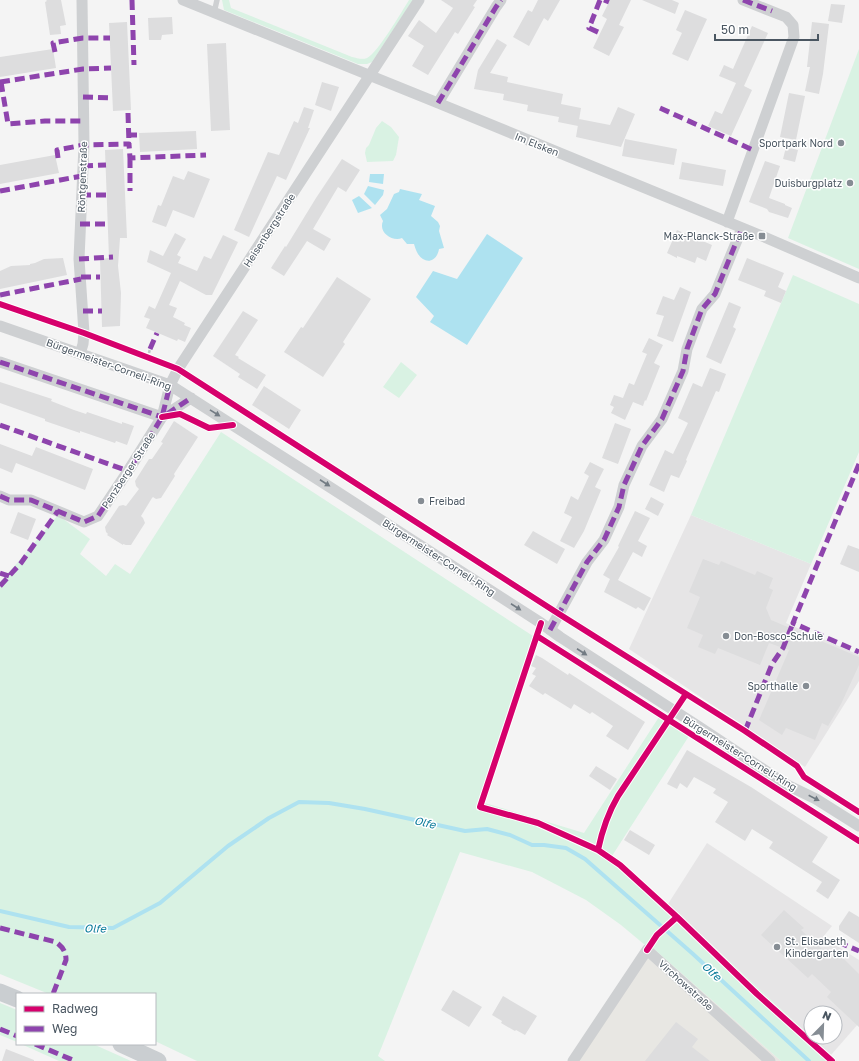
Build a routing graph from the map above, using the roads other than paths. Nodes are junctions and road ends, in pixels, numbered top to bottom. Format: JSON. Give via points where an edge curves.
{"nodes":[{"id":1,"x":82,"y":0,"type":"edge"},
{"id":2,"x":183,"y":0,"type":"edge"},
{"id":3,"x":217,"y":0,"type":"edge"},
{"id":4,"x":419,"y":0,"type":"edge"},
{"id":5,"x":501,"y":0,"type":"edge"},
{"id":6,"x":743,"y":0,"type":"edge"},
{"id":7,"x":214,"y":13,"type":"junction"},
{"id":8,"x":370,"y":75,"type":"junction"},
{"id":9,"x":438,"y":103,"type":"junction"},
{"id":10,"x":727,"y":222,"type":"junction"},
{"id":11,"x":742,"y":228,"type":"junction"},
{"id":12,"x":859,"y":278,"type":"edge"},
{"id":13,"x":0,"y":326,"type":"edge"},
{"id":14,"x":80,"y":354,"type":"junction"},
{"id":15,"x":0,"y":362,"type":"edge"},
{"id":16,"x":170,"y":385,"type":"junction"},
{"id":17,"x":191,"y":398,"type":"junction"},
{"id":18,"x":162,"y":417,"type":"junction"},
{"id":19,"x":0,"y":496,"type":"edge"},
{"id":20,"x":550,"y":630,"type":"junction"},
{"id":21,"x":859,"y":826,"type":"edge"},
{"id":22,"x":0,"y":992,"type":"edge"},
{"id":23,"x":16,"y":999,"type":"edge"},
{"id":24,"x":123,"y":1045,"type":"edge"},
{"id":25,"x":158,"y":1061,"type":"edge"},
{"id":26,"x":573,"y":1061,"type":"edge"},
{"id":27,"x":770,"y":1061,"type":"edge"}],
"edges":[{"from":1,"to":14,"type":"street","name":"Röntgenstraße","via":[[84,145],[79,254],[84,334]]},
{"from":2,"to":7,"type":"street","name":"Im Elsken"},
{"from":3,"to":7,"type":"lane"},
{"from":4,"to":8,"type":"street","name":"Heisenbergstraße"},
{"from":5,"to":9,"type":"street"},
{"from":6,"to":10,"type":"street","via":[[786,17],[793,25],[794,37]]},
{"from":7,"to":8,"type":"street","name":"Im Elsken"},
{"from":8,"to":9,"type":"street","name":"Im Elsken"},
{"from":8,"to":16,"type":"street","name":"Heisenbergstraße"},
{"from":9,"to":10,"type":"street","name":"Im Elsken"},
{"from":10,"to":11,"type":"street","name":"Im Elsken"},
{"from":11,"to":12,"type":"street","name":"Im Elsken"},
{"from":11,"to":20,"type":"street","via":[[715,294],[702,309],[687,349],[683,371],[662,419],[642,446],[624,484],[619,507],[604,540],[587,562]]},
{"from":13,"to":14,"type":"street","name":"Bürgermeister-Corneli-Ring"},
{"from":14,"to":16,"type":"street","name":"Bürgermeister-Corneli-Ring"},
{"from":15,"to":18,"type":"street"},
{"from":16,"to":17,"type":"street","name":"Bürgermeister-Corneli-Ring"},
{"from":16,"to":18,"type":"street","name":"Penzberger Straße"},
{"from":17,"to":18,"type":"street","name":"Penzberger Straße"},
{"from":17,"to":20,"type":"street","name":"Bürgermeister-Corneli-Ring","one_way":true},
{"from":18,"to":19,"type":"street","name":"Penzberger Straße","via":[[98,516],[84,522],[31,500],[9,500]]},
{"from":20,"to":21,"type":"street","name":"Bürgermeister-Corneli-Ring","one_way":true,"via":[[787,785],[816,799]]},
{"from":22,"to":23,"type":"main road"},
{"from":24,"to":25,"type":"main road"},
{"from":26,"to":27,"type":"street","name":"Virchowstraße","via":[[647,950]]}]}
